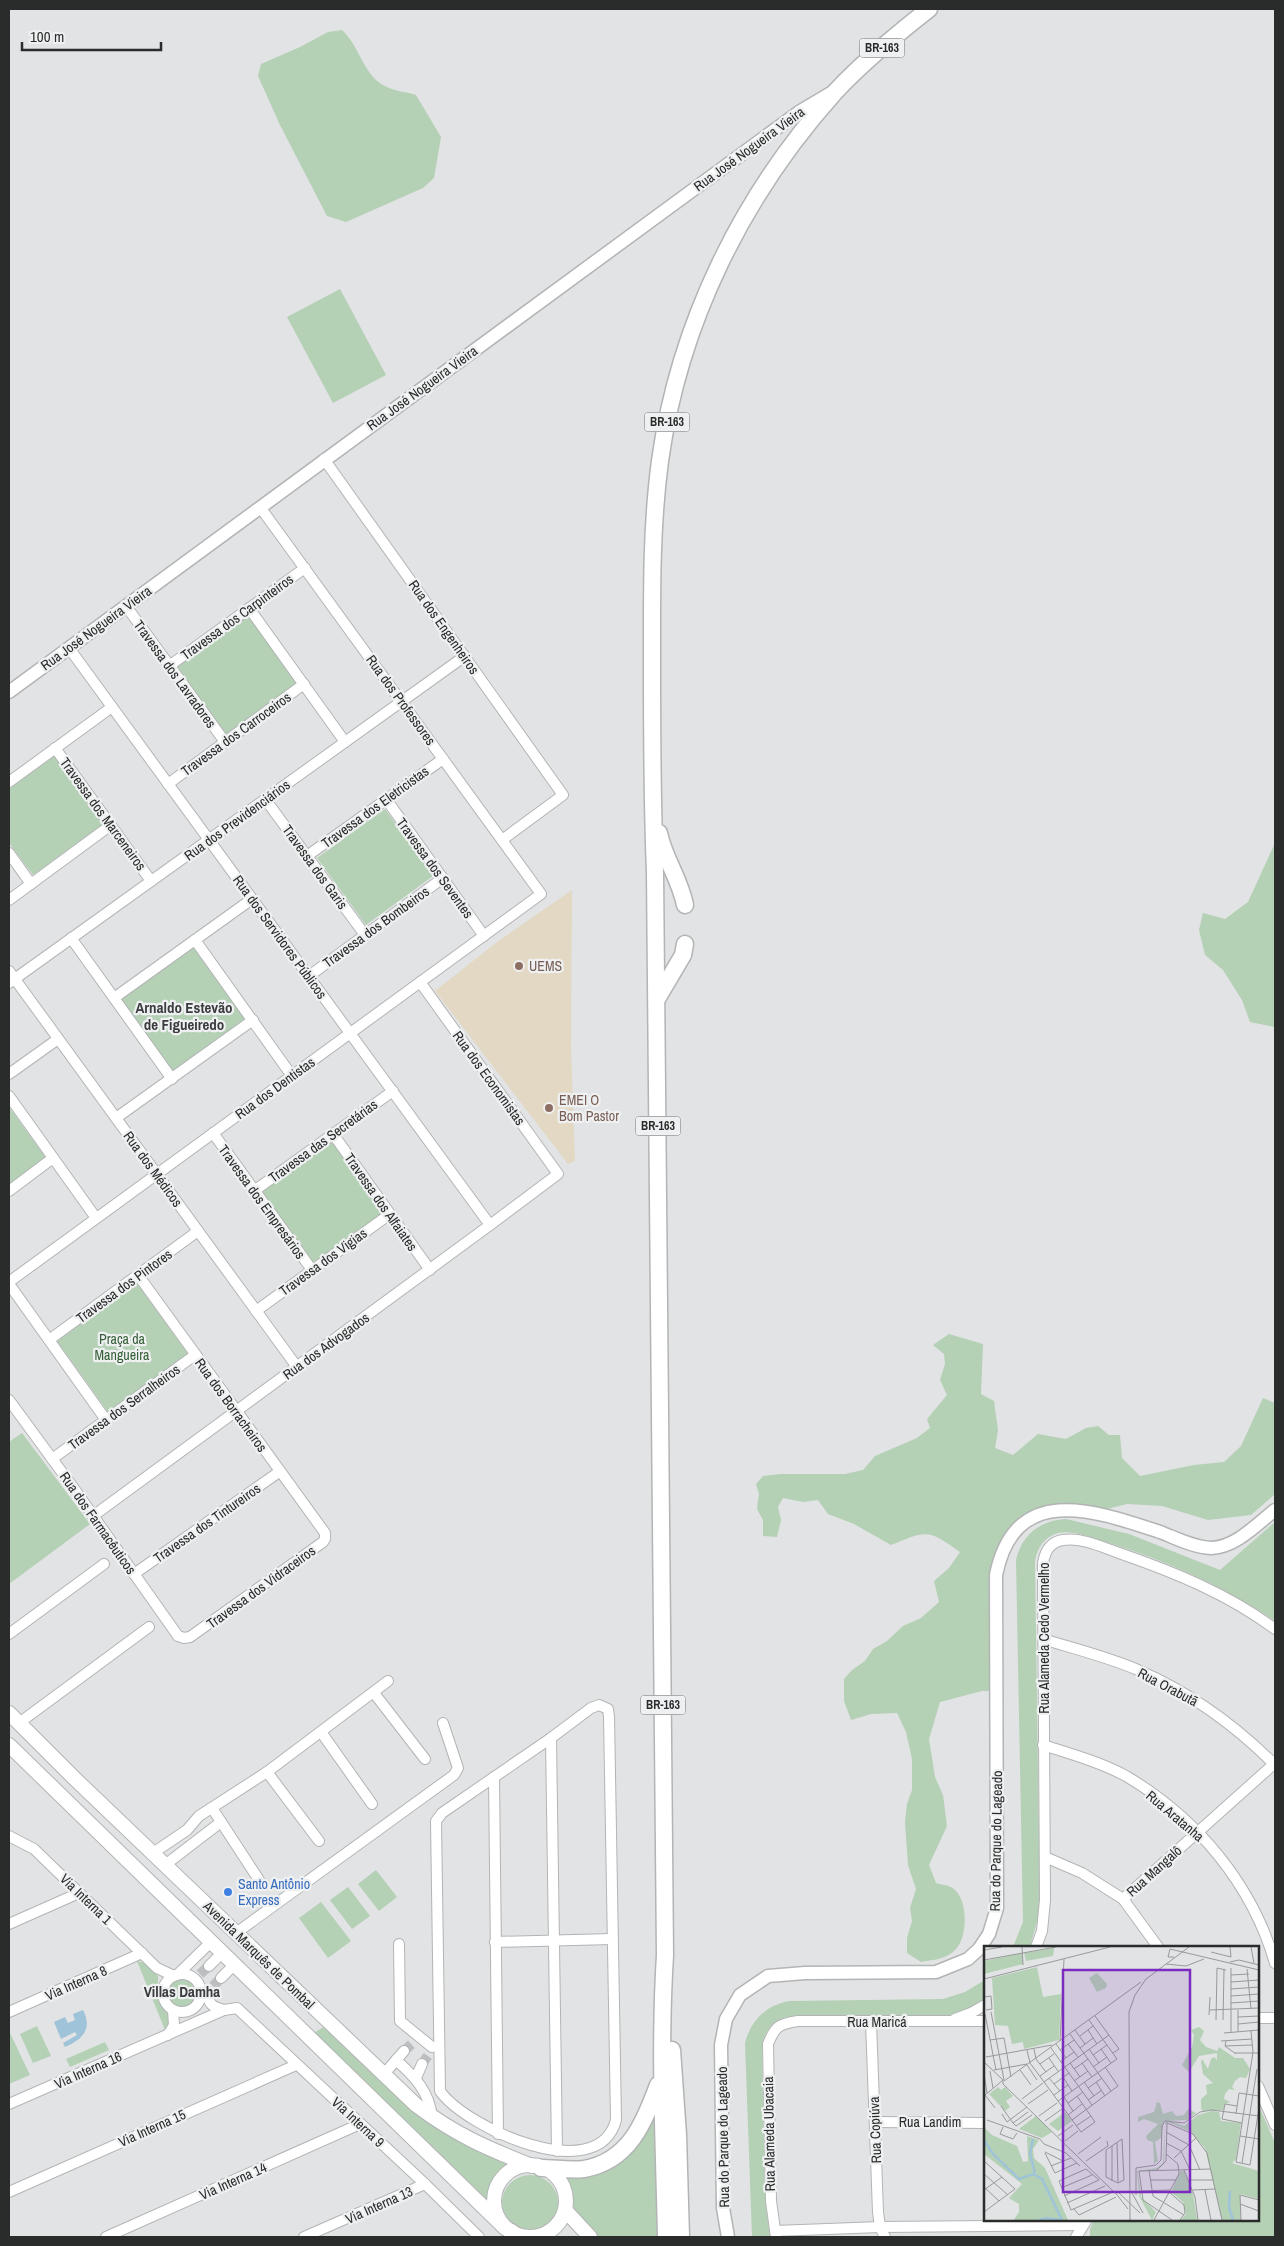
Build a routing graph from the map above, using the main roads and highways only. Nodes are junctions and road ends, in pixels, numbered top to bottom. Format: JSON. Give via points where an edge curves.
{"nodes":[{"id":1,"x":929,"y":9,"type":"edge"},
{"id":2,"x":652,"y":799,"type":"junction"},
{"id":3,"x":685,"y":905,"type":"dead end"},
{"id":4,"x":685,"y":944,"type":"dead end"},
{"id":5,"x":656,"y":1000,"type":"junction"},
{"id":6,"x":9,"y":1713,"type":"edge"},
{"id":7,"x":9,"y":1745,"type":"edge"},
{"id":8,"x":74,"y":1778,"type":"junction"},
{"id":9,"x":57,"y":1794,"type":"junction"},
{"id":10,"x":132,"y":1832,"type":"junction"},
{"id":11,"x":113,"y":1848,"type":"junction"},
{"id":12,"x":665,"y":1956,"type":"junction"},
{"id":13,"x":326,"y":2019,"type":"junction"},
{"id":14,"x":301,"y":2029,"type":"junction"},
{"id":15,"x":662,"y":2076,"type":"junction"},
{"id":16,"x":537,"y":2166,"type":"junction"},
{"id":17,"x":680,"y":2179,"type":"junction"},
{"id":18,"x":565,"y":2210,"type":"junction"},
{"id":19,"x":511,"y":2233,"type":"edge"},
{"id":20,"x":543,"y":2235,"type":"junction"},
{"id":21,"x":561,"y":2237,"type":"edge"},
{"id":22,"x":590,"y":2237,"type":"edge"},
{"id":23,"x":666,"y":2237,"type":"edge"},
{"id":24,"x":681,"y":2237,"type":"edge"},
{"id":25,"x":689,"y":2237,"type":"edge"}],
"edges":[{"from":1,"to":2,"type":"highway","number":"BR-163","via":[[838,89],[786,153],[725,252],[703,300],[677,378],[654,510]]},
{"from":2,"to":3,"type":"highway","via":[[662,845]]},
{"from":2,"to":5,"type":"highway","number":"BR-163"},
{"from":4,"to":5,"type":"highway","via":[[683,955]]},
{"from":5,"to":12,"type":"highway","number":"BR-163"},
{"from":6,"to":8,"type":"main road","name":"Avenida Marquês de Pombal"},
{"from":7,"to":9,"type":"main road","name":"Avenida Marquês de Pombal"},
{"from":8,"to":9,"type":"main road"},
{"from":8,"to":10,"type":"main road","name":"Avenida Marquês de Pombal"},
{"from":9,"to":11,"type":"main road","name":"Avenida Marquês de Pombal"},
{"from":10,"to":11,"type":"main road"},
{"from":10,"to":13,"type":"main road","name":"Avenida Marquês de Pombal"},
{"from":11,"to":14,"type":"main road","name":"Avenida Marquês de Pombal"},
{"from":12,"to":15,"type":"highway","number":"BR-163"},
{"from":12,"to":17,"type":"highway","number":"BR-163","via":[[671,2002]]},
{"from":13,"to":14,"type":"main road","via":[[315,2028]]},
{"from":13,"to":16,"type":"main road","name":"Avenida Marquês de Pombal","via":[[432,2117],[476,2144]]},
{"from":14,"to":19,"type":"main road","name":"Avenida Marquês de Pombal"},
{"from":15,"to":16,"type":"highway","via":[[637,2136],[617,2154],[585,2168]]},
{"from":15,"to":23,"type":"highway","number":"BR-163"},
{"from":16,"to":18,"type":"main road","via":[[553,2174],[561,2184],[566,2197]]},
{"from":16,"to":19,"type":"main road","via":[[514,2169],[501,2180],[494,2196],[495,2213]]},
{"from":17,"to":24,"type":"highway","number":"BR-163"},
{"from":17,"to":25,"type":"highway"},
{"from":18,"to":20,"type":"main road","via":[[553,2229]]},
{"from":18,"to":22,"type":"main road"},
{"from":19,"to":20,"type":"main road","via":[[527,2237]]},
{"from":20,"to":21,"type":"main road"}]}
